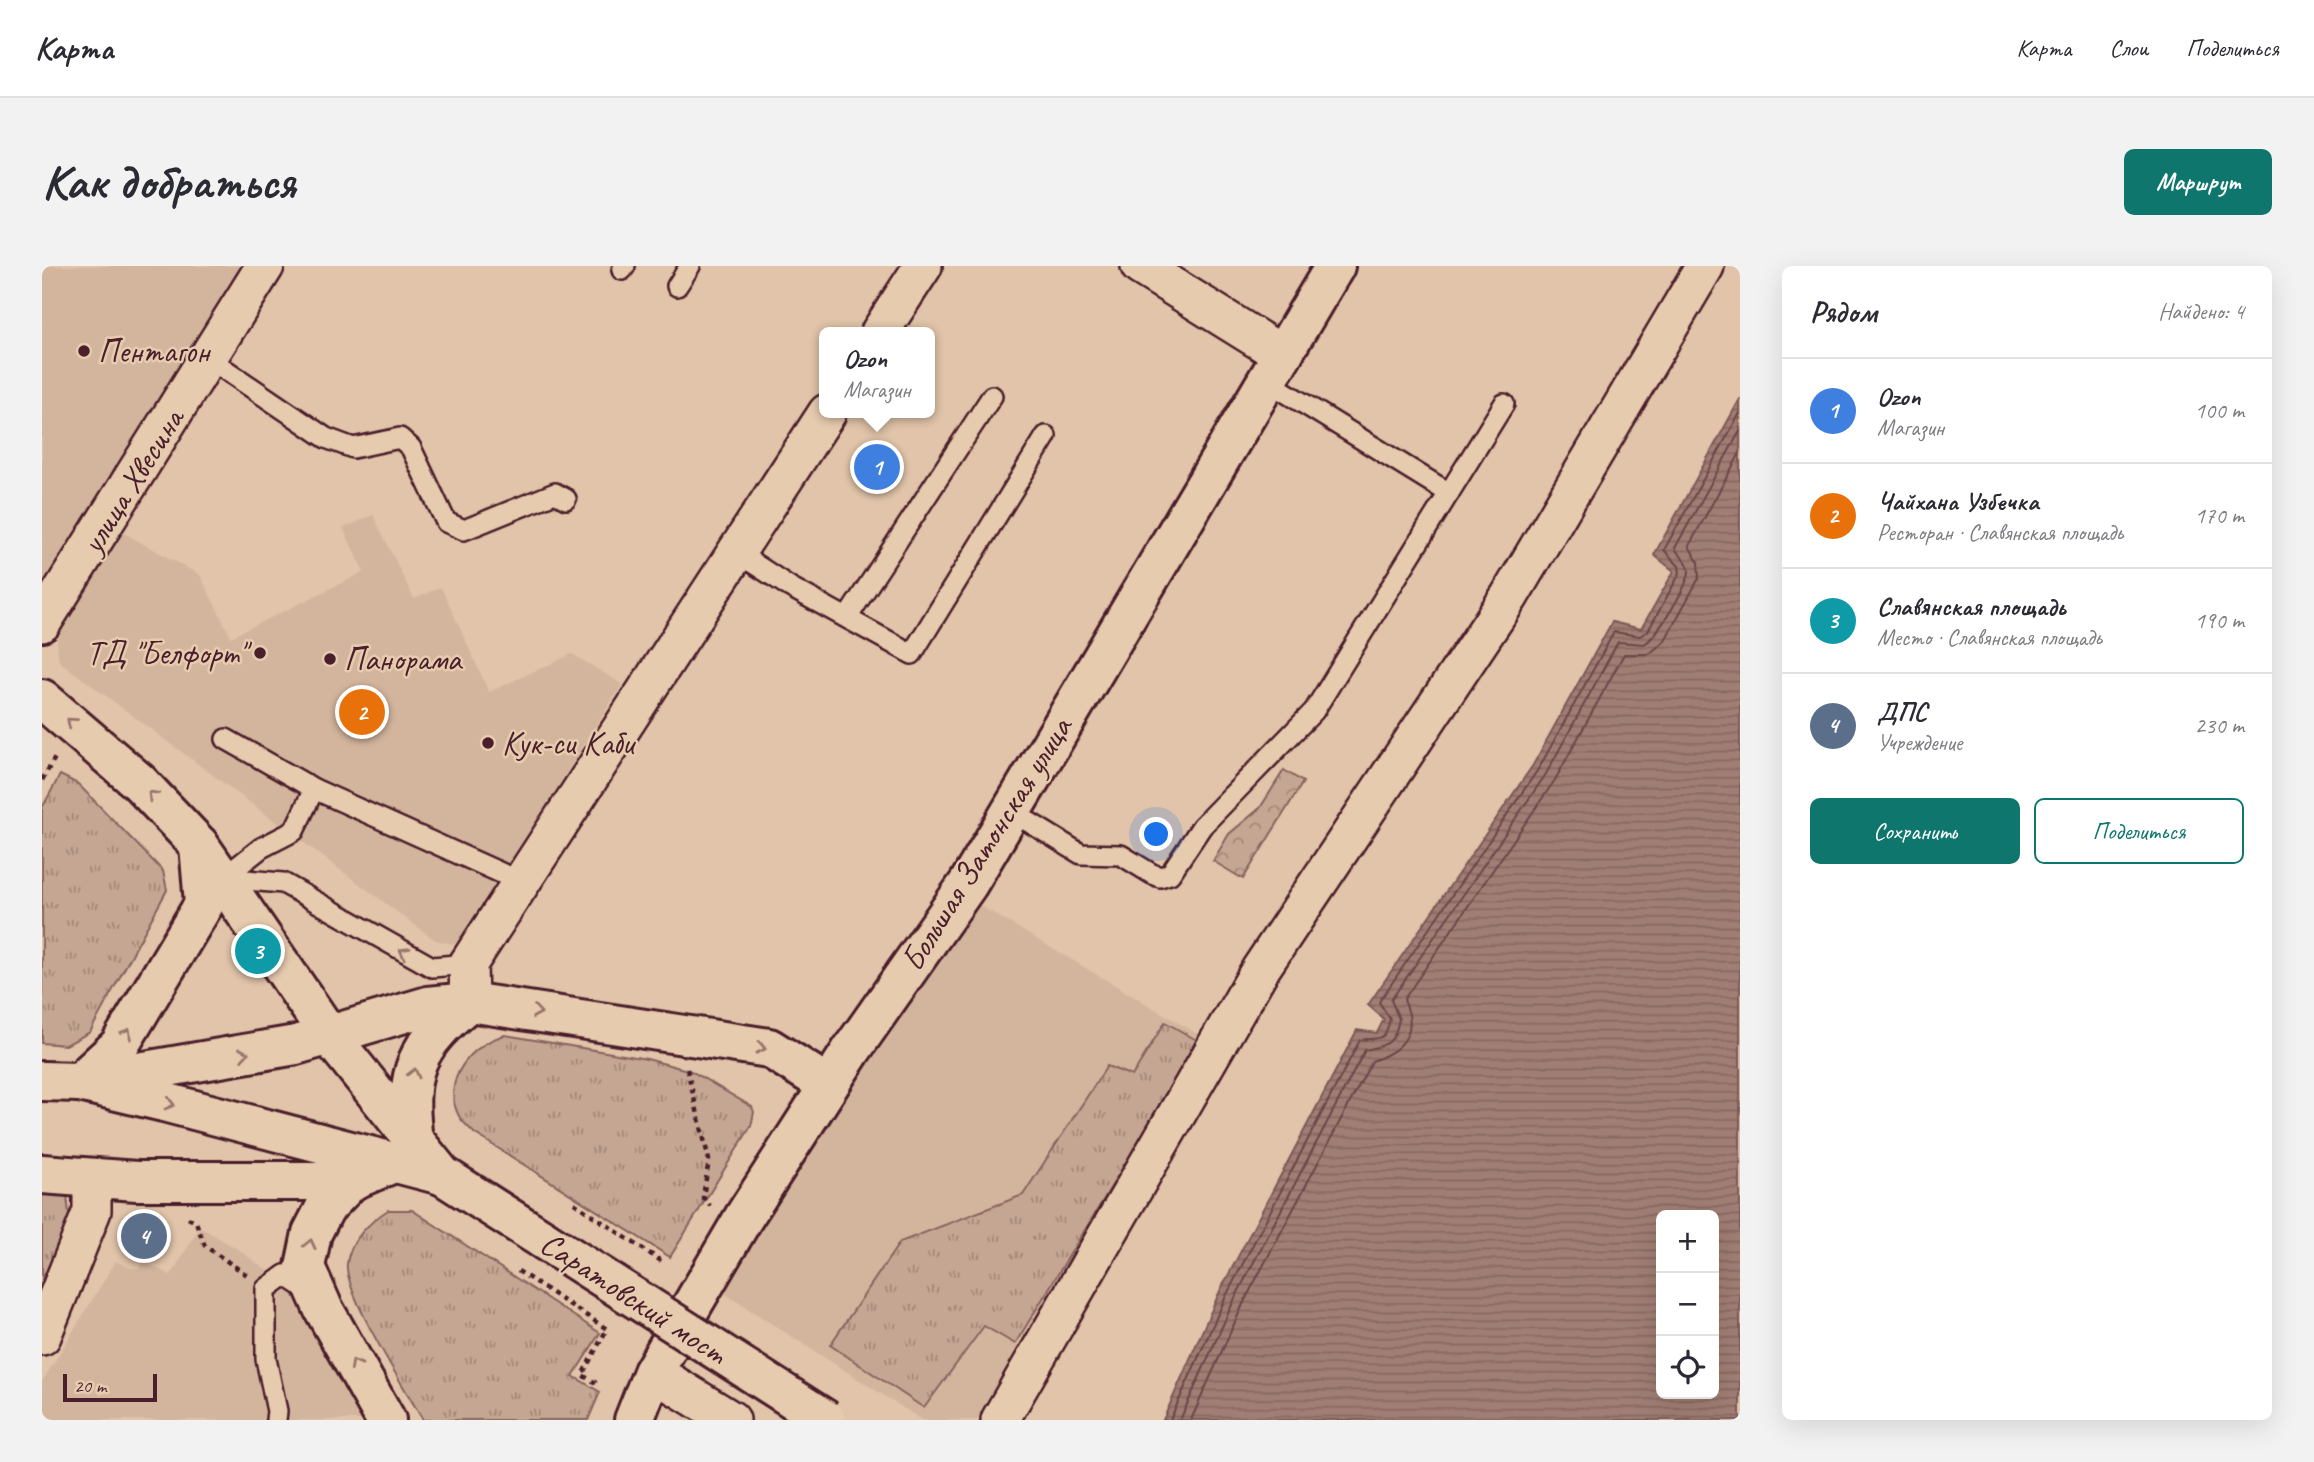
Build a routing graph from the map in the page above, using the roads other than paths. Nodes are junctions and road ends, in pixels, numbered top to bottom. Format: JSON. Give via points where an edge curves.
{"nodes":[{"id":1,"x":265,"y":266,"type":"edge"},
{"id":2,"x":690,"y":266,"type":"edge"},
{"id":3,"x":923,"y":266,"type":"edge"},
{"id":4,"x":1140,"y":266,"type":"edge"},
{"id":5,"x":1335,"y":266,"type":"edge"},
{"id":6,"x":1704,"y":266,"type":"edge"},
{"id":7,"x":677,"y":286,"type":"dead end"},
{"id":8,"x":883,"y":327,"type":"edge"},
{"id":9,"x":208,"y":358,"type":"junction"},
{"id":10,"x":1275,"y":368,"type":"junction"},
{"id":11,"x":992,"y":397,"type":"dead end"},
{"id":12,"x":1504,"y":404,"type":"dead end"},
{"id":13,"x":824,"y":418,"type":"edge"},
{"id":14,"x":1046,"y":436,"type":"dead end"},
{"id":15,"x":1449,"y":493,"type":"junction"},
{"id":16,"x":566,"y":499,"type":"dead end"},
{"id":17,"x":736,"y":552,"type":"junction"},
{"id":18,"x":848,"y":618,"type":"junction"},
{"id":19,"x":42,"y":623,"type":"edge"},
{"id":20,"x":42,"y":699,"type":"edge"},
{"id":21,"x":226,"y":739,"type":"dead end"},
{"id":22,"x":314,"y":789,"type":"junction"},
{"id":23,"x":1011,"y":811,"type":"junction"},
{"id":24,"x":199,"y":845,"type":"junction"},
{"id":25,"x":223,"y":878,"type":"junction"},
{"id":26,"x":519,"y":881,"type":"junction"},
{"id":27,"x":468,"y":964,"type":"junction"},
{"id":28,"x":469,"y":1002,"type":"junction"},
{"id":29,"x":329,"y":1035,"type":"junction"},
{"id":30,"x":42,"y":1081,"type":"edge"},
{"id":31,"x":80,"y":1082,"type":"junction"},
{"id":32,"x":828,"y":1085,"type":"junction"},
{"id":33,"x":402,"y":1152,"type":"junction"},
{"id":34,"x":42,"y":1174,"type":"edge"},
{"id":35,"x":92,"y":1178,"type":"junction"},
{"id":36,"x":351,"y":1181,"type":"junction"},
{"id":37,"x":323,"y":1308,"type":"junction"},
{"id":38,"x":42,"y":1336,"type":"edge"},
{"id":39,"x":653,"y":1371,"type":"junction"},
{"id":40,"x":276,"y":1420,"type":"edge"},
{"id":41,"x":387,"y":1420,"type":"edge"},
{"id":42,"x":634,"y":1420,"type":"edge"},
{"id":43,"x":731,"y":1420,"type":"edge"},
{"id":44,"x":826,"y":1420,"type":"edge"},
{"id":45,"x":1000,"y":1420,"type":"edge"}],
"edges":[{"from":1,"to":9,"type":"street","name":"улица Хвесина"},
{"from":2,"to":7,"type":"lane"},
{"from":3,"to":8,"type":"street"},
{"from":4,"to":10,"type":"street"},
{"from":5,"to":10,"type":"street","name":"Большая Затонская улица"},
{"from":6,"to":45,"type":"street","via":[[1510,597],[1260,970]]},
{"from":9,"to":16,"type":"lane","via":[[326,438],[353,448],[400,438],[411,448],[446,522],[455,528],[464,530],[555,493]]},
{"from":9,"to":19,"type":"street","name":"улица Хвесина"},
{"from":10,"to":15,"type":"lane"},
{"from":10,"to":23,"type":"street","name":"Большая Затонская улица"},
{"from":11,"to":18,"type":"lane"},
{"from":12,"to":15,"type":"lane"},
{"from":13,"to":17,"type":"street"},
{"from":14,"to":18,"type":"lane","via":[[912,654]]},
{"from":15,"to":23,"type":"lane","via":[[1314,712],[1202,826],[1170,874],[1152,874],[1121,855],[1081,854]]},
{"from":17,"to":18,"type":"lane"},
{"from":17,"to":26,"type":"street"},
{"from":24,"to":20,"type":"street","name":"Саратовский мост","one_way":true,"via":[[139,782]]},
{"from":21,"to":22,"type":"lane"},
{"from":22,"to":25,"type":"lane","via":[[293,831],[261,848]]},
{"from":22,"to":26,"type":"lane"},
{"from":23,"to":32,"type":"street","name":"Большая Затонская улица","via":[[968,884]]},
{"from":24,"to":25,"type":"street","name":"Саратовский мост"},
{"from":31,"to":24,"type":"street","one_way":true,"via":[[120,1045],[204,904]]},
{"from":27,"to":25,"type":"lane","one_way":true,"via":[[432,967],[283,883]]},
{"from":25,"to":29,"type":"street","name":"Саратовский мост"},
{"from":26,"to":27,"type":"street"},
{"from":27,"to":28,"type":"street"},
{"from":28,"to":29,"type":"street","via":[[428,1006]]},
{"from":28,"to":32,"type":"street","one_way":true,"via":[[769,1048]]},
{"from":33,"to":28,"type":"street","one_way":true,"via":[[417,1059],[436,1030]]},
{"from":31,"to":29,"type":"street","one_way":true,"via":[[296,1045]]},
{"from":29,"to":33,"type":"street","name":"Саратовский мост"},
{"from":30,"to":31,"type":"street"},
{"from":31,"to":33,"type":"street","one_way":true},
{"from":32,"to":39,"type":"street","name":"Большая Затонская улица"},
{"from":33,"to":36,"type":"street"},
{"from":33,"to":44,"type":"street","name":"Саратовский мост","bridge":true},
{"from":34,"to":35,"type":"street"},
{"from":35,"to":36,"type":"street"},
{"from":35,"to":38,"type":"street","via":[[92,1211]]},
{"from":37,"to":36,"type":"street","one_way":true,"via":[[305,1267],[312,1233],[325,1209]]},
{"from":37,"to":40,"type":"lane","via":[[304,1285],[285,1275],[266,1289],[267,1359]]},
{"from":41,"to":37,"type":"street","one_way":true},
{"from":39,"to":42,"type":"street","name":"Большая Затонская улица"},
{"from":39,"to":43,"type":"street"}]}
